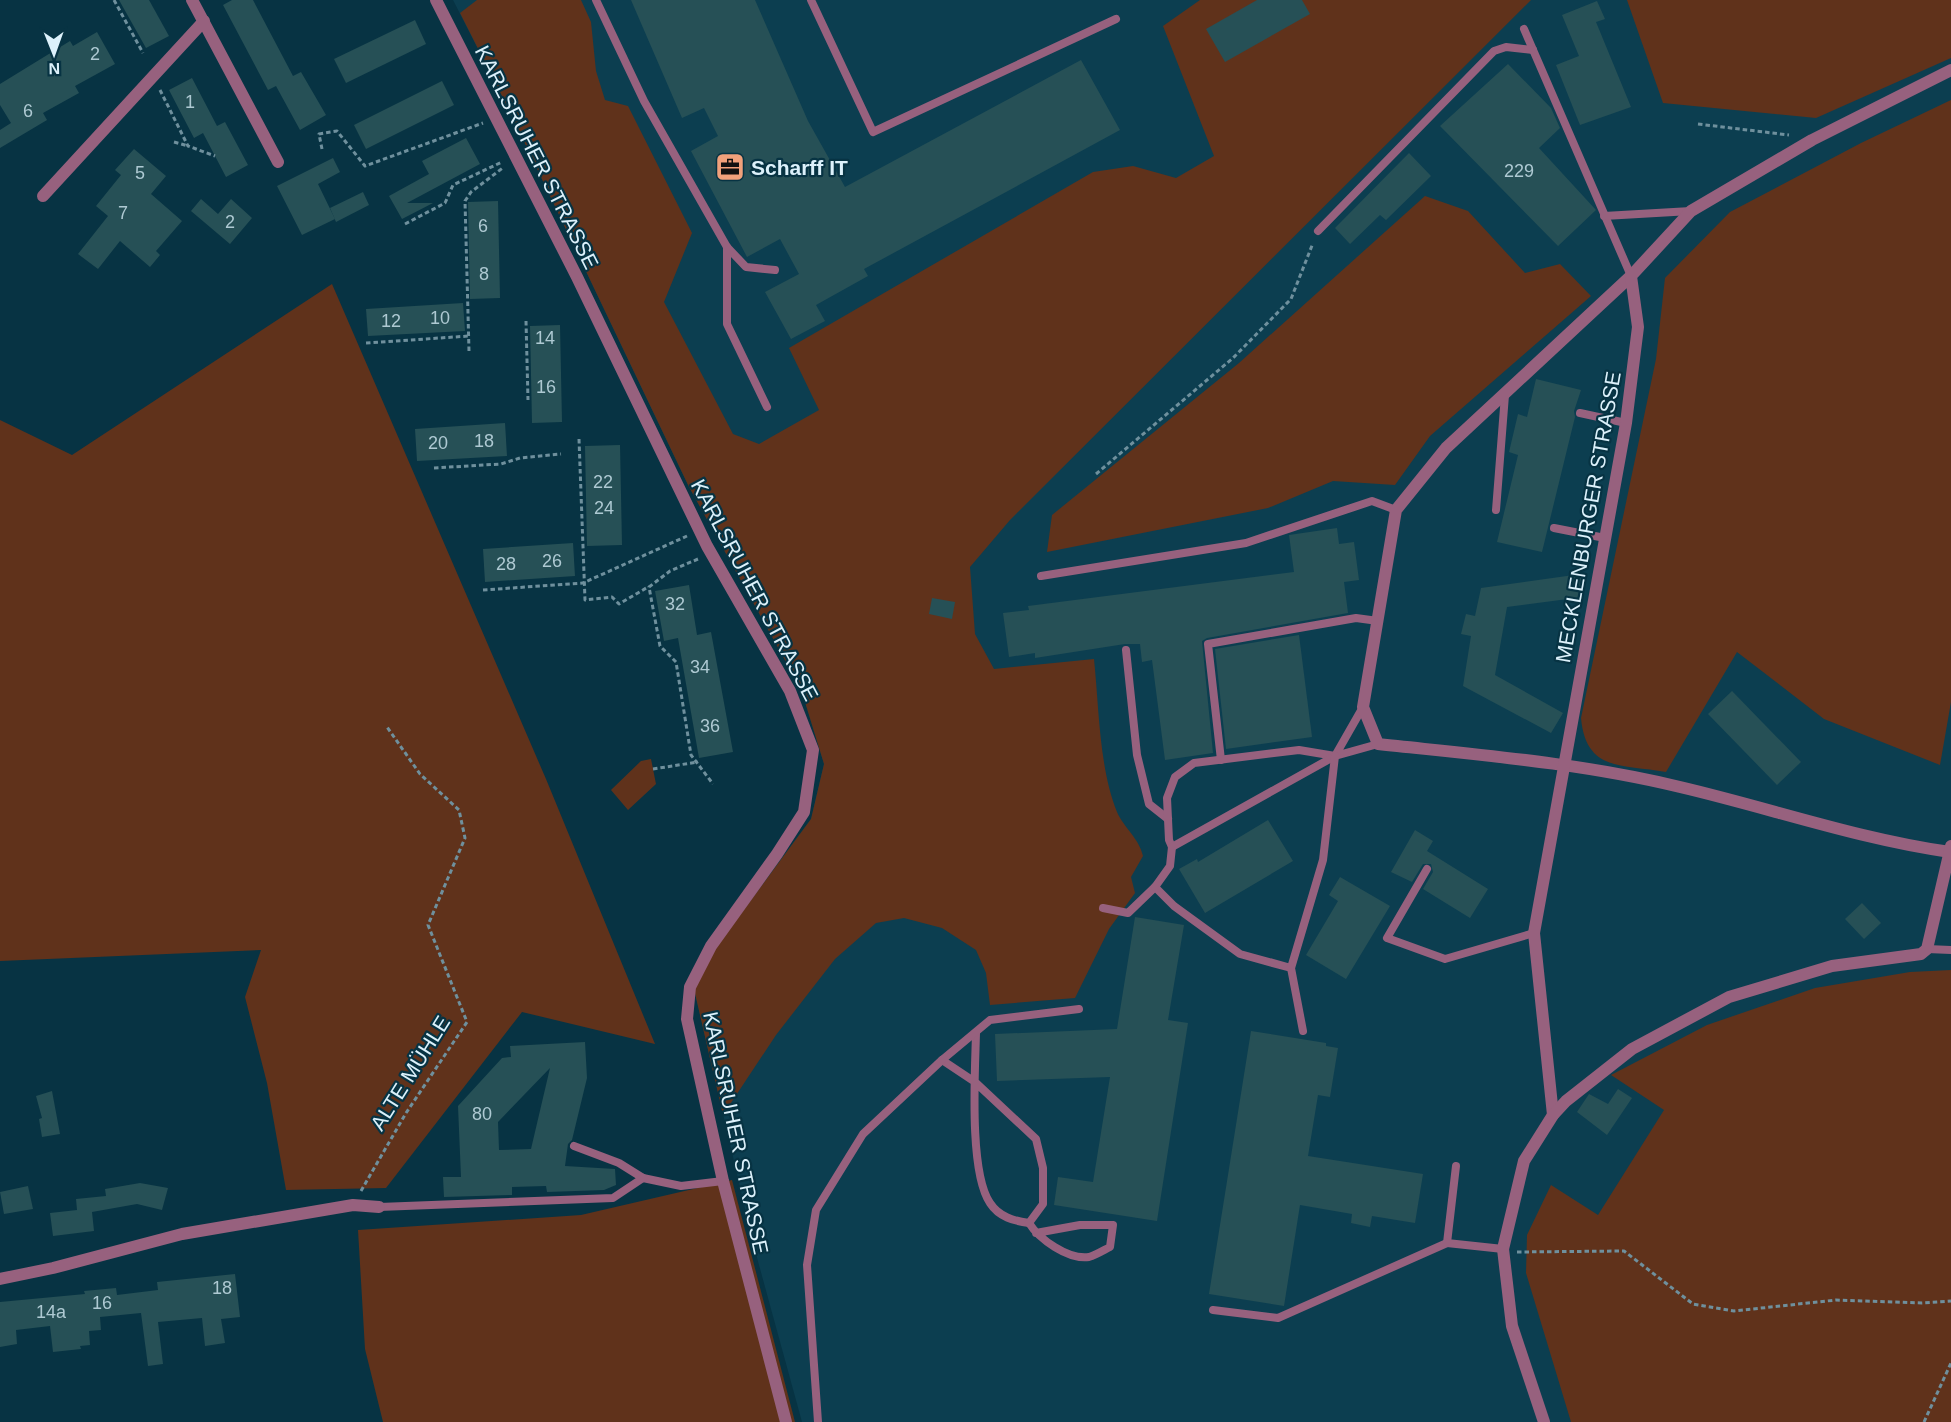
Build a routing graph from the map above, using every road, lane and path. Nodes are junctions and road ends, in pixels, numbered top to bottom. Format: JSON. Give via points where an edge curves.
{"nodes":[{"id":1,"x":114,"y":0,"type":"edge"},
{"id":2,"x":192,"y":0,"type":"edge"},
{"id":3,"x":596,"y":0,"type":"edge"},
{"id":4,"x":811,"y":0,"type":"edge"},
{"id":5,"x":440,"y":2,"type":"edge"},
{"id":6,"x":1116,"y":19,"type":"dead end"},
{"id":7,"x":204,"y":21,"type":"junction"},
{"id":8,"x":1524,"y":29,"type":"dead end"},
{"id":9,"x":1533,"y":50,"type":"junction"},
{"id":10,"x":143,"y":53,"type":"dead end"},
{"id":11,"x":1951,"y":70,"type":"edge"},
{"id":12,"x":153,"y":76,"type":"junction"},
{"id":13,"x":483,"y":123,"type":"dead end"},
{"id":14,"x":1698,"y":124,"type":"dead end"},
{"id":15,"x":1812,"y":140,"type":"junction"},
{"id":16,"x":174,"y":142,"type":"dead end"},
{"id":17,"x":188,"y":146,"type":"junction"},
{"id":18,"x":322,"y":149,"type":"dead end"},
{"id":19,"x":215,"y":156,"type":"dead end"},
{"id":20,"x":278,"y":162,"type":"dead end"},
{"id":21,"x":502,"y":162,"type":"dead end"},
{"id":22,"x":504,"y":167,"type":"dead end"},
{"id":23,"x":43,"y":196,"type":"dead end"},
{"id":24,"x":1691,"y":211,"type":"junction"},
{"id":25,"x":1604,"y":216,"type":"junction"},
{"id":26,"x":405,"y":224,"type":"dead end"},
{"id":27,"x":1318,"y":231,"type":"joint"},
{"id":28,"x":727,"y":247,"type":"junction"},
{"id":29,"x":775,"y":270,"type":"dead end"},
{"id":30,"x":1631,"y":276,"type":"junction"},
{"id":31,"x":526,"y":321,"type":"dead end"},
{"id":32,"x":469,"y":336,"type":"junction"},
{"id":33,"x":366,"y":343,"type":"dead end"},
{"id":34,"x":469,"y":351,"type":"dead end"},
{"id":35,"x":1505,"y":395,"type":"junction"},
{"id":36,"x":528,"y":400,"type":"dead end"},
{"id":37,"x":767,"y":407,"type":"dead end"},
{"id":38,"x":1580,"y":413,"type":"dead end"},
{"id":39,"x":1626,"y":423,"type":"junction"},
{"id":40,"x":579,"y":439,"type":"dead end"},
{"id":41,"x":561,"y":454,"type":"dead end"},
{"id":42,"x":434,"y":468,"type":"dead end"},
{"id":43,"x":1096,"y":474,"type":"dead end"},
{"id":44,"x":1396,"y":510,"type":"junction"},
{"id":45,"x":1496,"y":510,"type":"dead end"},
{"id":46,"x":1554,"y":528,"type":"dead end"},
{"id":47,"x":694,"y":533,"type":"dead end"},
{"id":48,"x":1605,"y":538,"type":"junction"},
{"id":49,"x":706,"y":555,"type":"dead end"},
{"id":50,"x":1041,"y":576,"type":"dead end"},
{"id":51,"x":583,"y":583,"type":"junction"},
{"id":52,"x":649,"y":587,"type":"junction"},
{"id":53,"x":483,"y":590,"type":"dead end"},
{"id":54,"x":1378,"y":621,"type":"junction"},
{"id":55,"x":1126,"y":650,"type":"dead end"},
{"id":56,"x":1363,"y":707,"type":"junction"},
{"id":57,"x":387,"y":727,"type":"dead end"},
{"id":58,"x":1378,"y":744,"type":"junction"},
{"id":59,"x":1335,"y":756,"type":"junction"},
{"id":60,"x":1221,"y":760,"type":"junction"},
{"id":61,"x":699,"y":762,"type":"junction"},
{"id":62,"x":1564,"y":764,"type":"junction"},
{"id":63,"x":653,"y":769,"type":"dead end"},
{"id":64,"x":713,"y":784,"type":"dead end"},
{"id":65,"x":1168,"y":819,"type":"junction"},
{"id":66,"x":1172,"y":847,"type":"junction"},
{"id":67,"x":1950,"y":848,"type":"edge"},
{"id":68,"x":1427,"y":869,"type":"dead end"},
{"id":69,"x":1155,"y":887,"type":"junction"},
{"id":70,"x":1103,"y":908,"type":"dead end"},
{"id":71,"x":1534,"y":933,"type":"junction"},
{"id":72,"x":1927,"y":950,"type":"junction"},
{"id":73,"x":1951,"y":950,"type":"edge"},
{"id":74,"x":1290,"y":968,"type":"junction"},
{"id":75,"x":1079,"y":1009,"type":"dead end"},
{"id":76,"x":1303,"y":1031,"type":"dead end"},
{"id":77,"x":976,"y":1033,"type":"junction"},
{"id":78,"x":942,"y":1060,"type":"junction"},
{"id":79,"x":975,"y":1083,"type":"junction"},
{"id":80,"x":1553,"y":1115,"type":"junction"},
{"id":81,"x":574,"y":1146,"type":"dead end"},
{"id":82,"x":1456,"y":1166,"type":"dead end"},
{"id":83,"x":643,"y":1178,"type":"junction"},
{"id":84,"x":723,"y":1181,"type":"junction"},
{"id":85,"x":363,"y":1189,"type":"dead end"},
{"id":86,"x":379,"y":1207,"type":"joint"},
{"id":87,"x":1029,"y":1223,"type":"junction"},
{"id":88,"x":1036,"y":1233,"type":"junction"},
{"id":89,"x":1447,"y":1243,"type":"junction"},
{"id":90,"x":1503,"y":1249,"type":"junction"},
{"id":91,"x":0,"y":1279,"type":"edge"},
{"id":92,"x":1951,"y":1301,"type":"edge"},
{"id":93,"x":1213,"y":1311,"type":"dead end"},
{"id":94,"x":1951,"y":1364,"type":"edge"},
{"id":95,"x":786,"y":1422,"type":"edge"},
{"id":96,"x":818,"y":1422,"type":"edge"},
{"id":97,"x":1544,"y":1422,"type":"edge"},
{"id":98,"x":1924,"y":1422,"type":"edge"}],
"edges":[{"from":1,"to":10,"type":"path"},
{"from":2,"to":7,"type":"street"},
{"from":3,"to":28,"type":"lane","via":[[644,101]]},
{"from":4,"to":6,"type":"lane","via":[[873,132]]},
{"from":5,"to":84,"type":"street","name":"KARLSRUHER STRASSE","via":[[707,546],[790,691],[813,750],[804,812],[711,946],[690,987],[687,1019]]},
{"from":7,"to":12,"type":"street"},
{"from":7,"to":20,"type":"street"},
{"from":8,"to":9,"type":"lane"},
{"from":9,"to":25,"type":"lane"},
{"from":9,"to":27,"type":"lane","via":[[1506,47],[1494,51]]},
{"from":11,"to":15,"type":"street"},
{"from":12,"to":17,"type":"path"},
{"from":12,"to":23,"type":"street"},
{"from":13,"to":18,"type":"path","via":[[365,166],[338,131],[319,134]]},
{"from":14,"to":15,"type":"path"},
{"from":15,"to":24,"type":"street"},
{"from":16,"to":17,"type":"path"},
{"from":17,"to":19,"type":"path"},
{"from":21,"to":26,"type":"path","via":[[453,185],[445,203]]},
{"from":22,"to":32,"type":"path","via":[[465,201]]},
{"from":24,"to":25,"type":"lane"},
{"from":24,"to":30,"type":"street"},
{"from":25,"to":30,"type":"lane"},
{"from":27,"to":43,"type":"path","via":[[1291,299],[1233,358]]},
{"from":28,"to":29,"type":"lane","via":[[746,267]]},
{"from":28,"to":37,"type":"lane","via":[[727,324]]},
{"from":30,"to":35,"type":"street"},
{"from":30,"to":39,"type":"street","name":"MECKLENBURGER STRASSE","via":[[1638,327]]},
{"from":31,"to":36,"type":"path"},
{"from":32,"to":33,"type":"path"},
{"from":32,"to":34,"type":"path"},
{"from":35,"to":44,"type":"street","via":[[1446,448]]},
{"from":35,"to":45,"type":"lane"},
{"from":38,"to":39,"type":"lane"},
{"from":39,"to":48,"type":"street","name":"MECKLENBURGER STRASSE"},
{"from":40,"to":51,"type":"path"},
{"from":41,"to":42,"type":"path","via":[[501,464]]},
{"from":44,"to":50,"type":"lane","via":[[1372,501],[1246,543]]},
{"from":44,"to":54,"type":"street"},
{"from":46,"to":48,"type":"lane"},
{"from":47,"to":51,"type":"path"},
{"from":48,"to":62,"type":"street","name":"MECKLENBURGER STRASSE"},
{"from":49,"to":52,"type":"path","via":[[670,571]]},
{"from":51,"to":52,"type":"path","via":[[585,600],[612,597],[619,604]]},
{"from":51,"to":53,"type":"path"},
{"from":52,"to":61,"type":"path","via":[[660,646],[676,662],[691,755]]},
{"from":54,"to":56,"type":"street"},
{"from":54,"to":60,"type":"lane","via":[[1356,618],[1208,644]]},
{"from":55,"to":65,"type":"lane","via":[[1137,755],[1149,804]]},
{"from":56,"to":58,"type":"street"},
{"from":56,"to":59,"type":"lane"},
{"from":57,"to":85,"type":"path","name":"ALTE MÜHLE","via":[[420,774],[459,810],[465,838],[428,925],[467,1022],[406,1113]]},
{"from":58,"to":59,"type":"lane"},
{"from":58,"to":62,"type":"street"},
{"from":59,"to":60,"type":"lane","via":[[1299,750]]},
{"from":59,"to":66,"type":"lane"},
{"from":59,"to":74,"type":"lane","via":[[1323,860]]},
{"from":60,"to":65,"type":"lane","via":[[1194,763],[1175,777],[1167,798]]},
{"from":61,"to":63,"type":"path"},
{"from":61,"to":64,"type":"path","via":[[699,769]]},
{"from":62,"to":67,"type":"street","via":[[1679,786],[1902,845]]},
{"from":62,"to":71,"type":"street","name":"MECKLENBURGER STRASSE"},
{"from":65,"to":66,"type":"lane"},
{"from":66,"to":69,"type":"lane","via":[[1170,866]]},
{"from":67,"to":72,"type":"street"},
{"from":68,"to":71,"type":"lane","via":[[1387,938],[1445,959]]},
{"from":69,"to":70,"type":"lane","via":[[1128,913]]},
{"from":69,"to":74,"type":"lane","via":[[1174,906],[1240,954]]},
{"from":71,"to":80,"type":"street","name":"MECKLENBURGER STRASSE"},
{"from":72,"to":73,"type":"lane"},
{"from":72,"to":80,"type":"street","via":[[1832,966],[1729,997],[1632,1049]]},
{"from":74,"to":76,"type":"lane"},
{"from":75,"to":77,"type":"lane","via":[[990,1020]]},
{"from":77,"to":78,"type":"lane"},
{"from":77,"to":79,"type":"lane"},
{"from":78,"to":79,"type":"lane"},
{"from":78,"to":96,"type":"lane","via":[[863,1134],[816,1210],[807,1265]]},
{"from":79,"to":87,"type":"lane","via":[[978,1171],[990,1203],[1011,1221]]},
{"from":79,"to":87,"type":"lane","via":[[1036,1139],[1043,1204]]},
{"from":80,"to":90,"type":"street","via":[[1524,1161]]},
{"from":81,"to":83,"type":"lane","via":[[619,1163]]},
{"from":82,"to":89,"type":"lane"},
{"from":83,"to":84,"type":"lane","via":[[681,1186]]},
{"from":83,"to":86,"type":"lane","via":[[613,1198]]},
{"from":84,"to":95,"type":"street","name":"KARLSRUHER STRASSE"},
{"from":86,"to":91,"type":"street","via":[[353,1206],[182,1234]]},
{"from":87,"to":88,"type":"lane"},
{"from":88,"to":88,"type":"lane","via":[[1058,1250],[1087,1257],[1110,1247],[1113,1225],[1080,1225]]},
{"from":89,"to":90,"type":"lane"},
{"from":89,"to":93,"type":"lane","via":[[1278,1318]]},
{"from":90,"to":92,"type":"path","via":[[1520,1253],[1624,1251],[1693,1304],[1734,1311],[1836,1300]]},
{"from":90,"to":97,"type":"street","via":[[1512,1326]]},
{"from":94,"to":98,"type":"path"}]}
